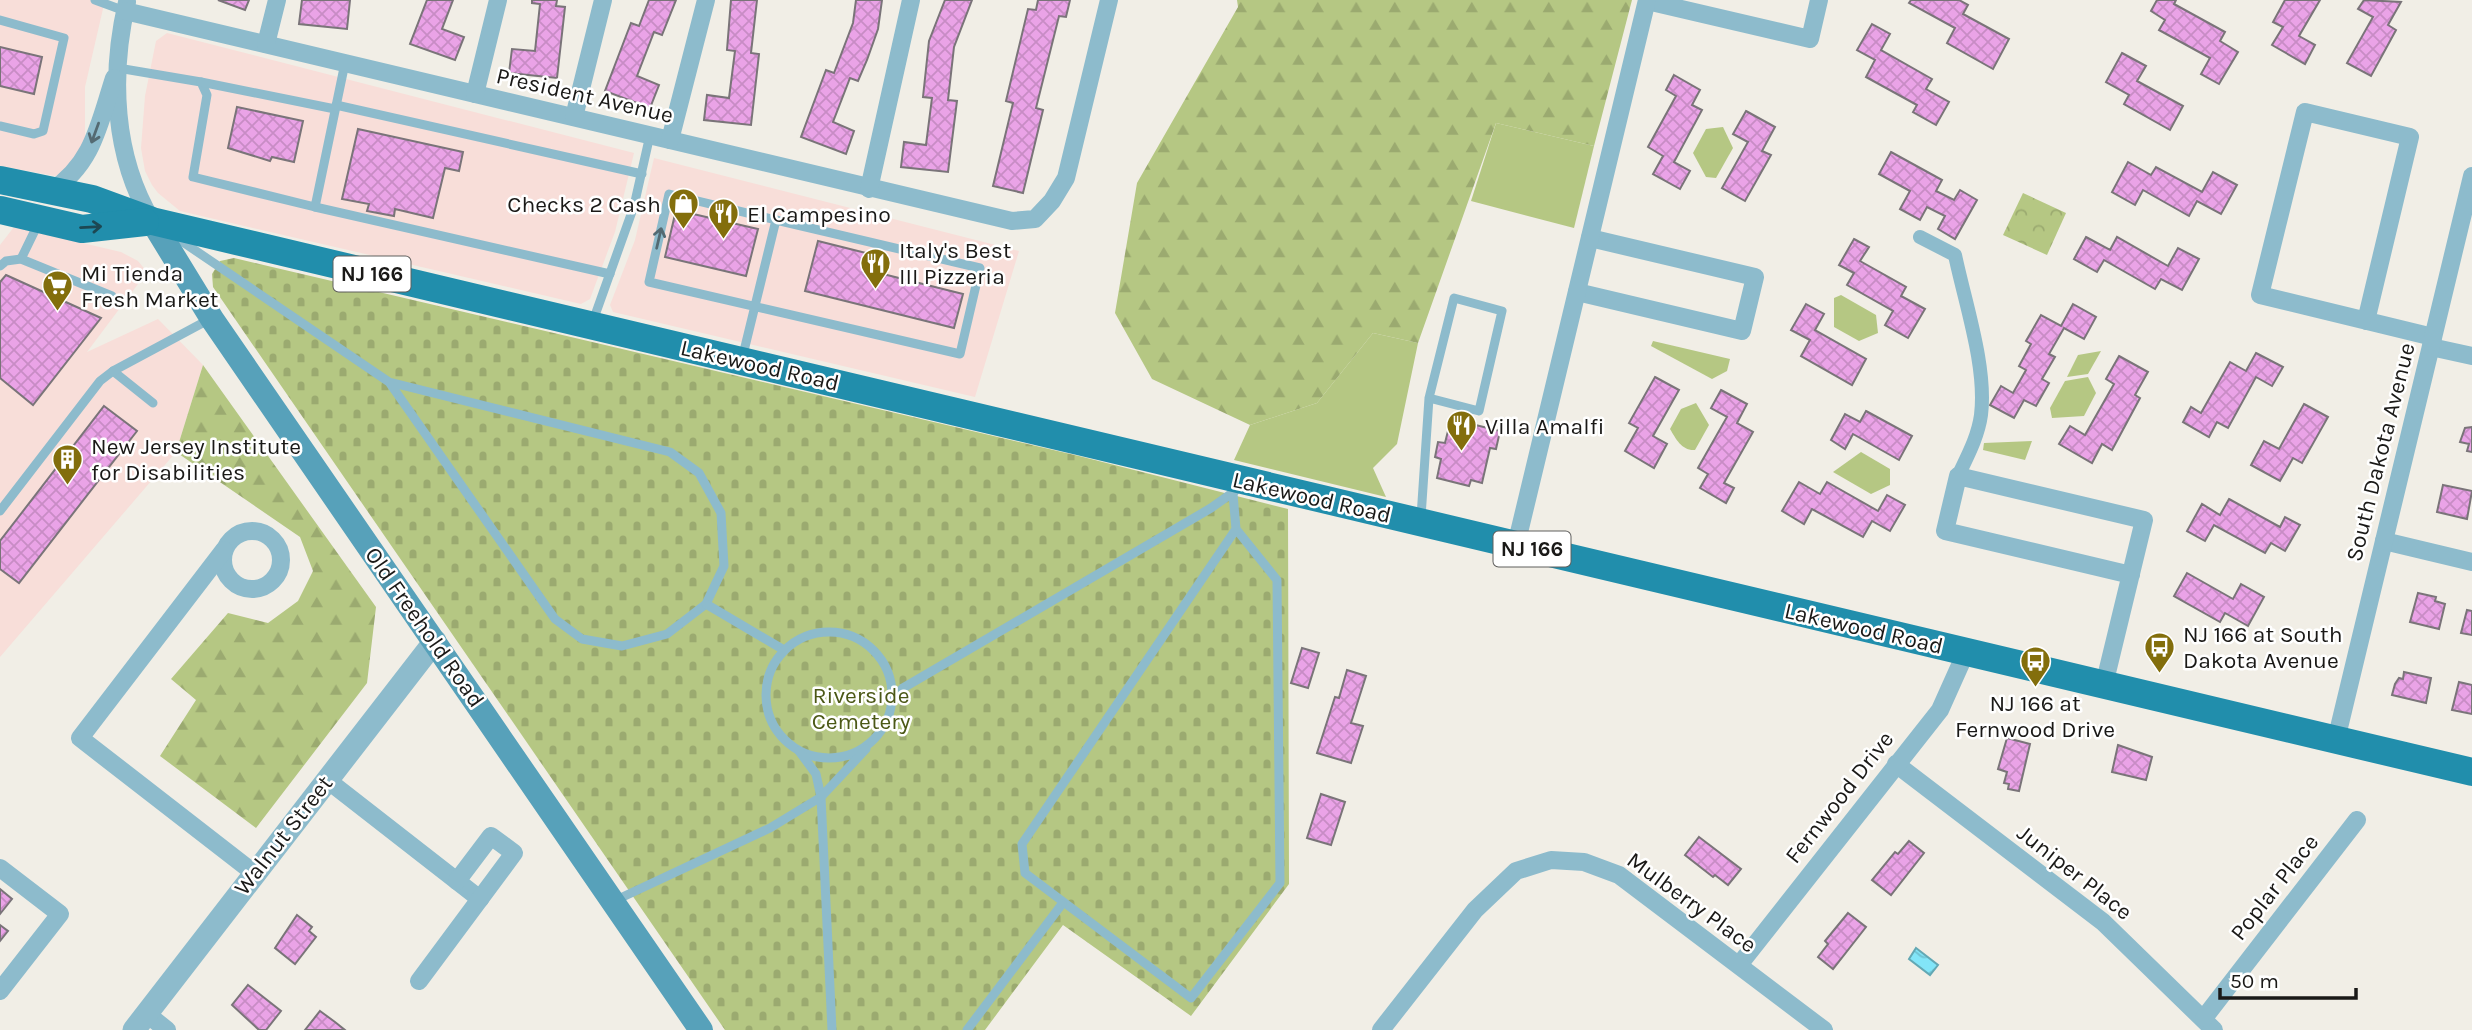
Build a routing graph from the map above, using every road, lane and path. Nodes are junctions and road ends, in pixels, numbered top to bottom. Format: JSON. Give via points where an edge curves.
{"nodes":[{"id":1,"x":95,"y":0,"type":"edge"},
{"id":2,"x":277,"y":0,"type":"edge"},
{"id":3,"x":498,"y":0,"type":"edge"},
{"id":4,"x":603,"y":0,"type":"edge"},
{"id":5,"x":706,"y":0,"type":"edge"},
{"id":6,"x":911,"y":0,"type":"edge"},
{"id":7,"x":1110,"y":0,"type":"edge"},
{"id":8,"x":1647,"y":0,"type":"edge"},
{"id":9,"x":1819,"y":0,"type":"edge"},
{"id":10,"x":126,"y":6,"type":"edge"},
{"id":11,"x":0,"y":20,"type":"edge"},
{"id":12,"x":266,"y":44,"type":"junction"},
{"id":13,"x":345,"y":63,"type":"junction"},
{"id":14,"x":118,"y":68,"type":"junction"},
{"id":15,"x":201,"y":82,"type":"junction"},
{"id":16,"x":475,"y":94,"type":"junction"},
{"id":17,"x":336,"y":107,"type":"junction"},
{"id":18,"x":574,"y":117,"type":"junction"},
{"id":19,"x":0,"y":126,"type":"edge"},
{"id":20,"x":650,"y":135,"type":"junction"},
{"id":21,"x":670,"y":140,"type":"junction"},
{"id":22,"x":642,"y":174,"type":"junction"},
{"id":23,"x":2472,"y":176,"type":"edge"},
{"id":24,"x":0,"y":180,"type":"edge"},
{"id":25,"x":869,"y":189,"type":"junction"},
{"id":26,"x":51,"y":191,"type":"junction"},
{"id":27,"x":315,"y":206,"type":"junction"},
{"id":28,"x":0,"y":210,"type":"edge"},
{"id":29,"x":41,"y":220,"type":"junction"},
{"id":30,"x":776,"y":220,"type":"junction"},
{"id":31,"x":152,"y":222,"type":"junction"},
{"id":32,"x":1920,"y":237,"type":"dead end"},
{"id":33,"x":1590,"y":238,"type":"junction"},
{"id":34,"x":21,"y":259,"type":"junction"},
{"id":35,"x":0,"y":266,"type":"edge"},
{"id":36,"x":610,"y":274,"type":"junction"},
{"id":37,"x":1577,"y":292,"type":"junction"},
{"id":38,"x":112,"y":296,"type":"dead end"},
{"id":39,"x":755,"y":307,"type":"junction"},
{"id":40,"x":212,"y":318,"type":"junction"},
{"id":41,"x":2366,"y":321,"type":"junction"},
{"id":42,"x":592,"y":326,"type":"junction"},
{"id":43,"x":2432,"y":342,"type":"junction"},
{"id":44,"x":2472,"y":356,"type":"edge"},
{"id":45,"x":742,"y":360,"type":"junction"},
{"id":46,"x":113,"y":371,"type":"junction"},
{"id":47,"x":389,"y":382,"type":"junction"},
{"id":48,"x":1429,"y":398,"type":"junction"},
{"id":49,"x":153,"y":403,"type":"dead end"},
{"id":50,"x":1958,"y":476,"type":"junction"},
{"id":51,"x":1237,"y":487,"type":"junction"},
{"id":52,"x":0,"y":511,"type":"edge"},
{"id":53,"x":1421,"y":523,"type":"junction"},
{"id":54,"x":1236,"y":529,"type":"junction"},
{"id":55,"x":2384,"y":541,"type":"junction"},
{"id":56,"x":1516,"y":545,"type":"junction"},
{"id":57,"x":225,"y":550,"type":"dead end"},
{"id":58,"x":2472,"y":562,"type":"edge"},
{"id":59,"x":2131,"y":575,"type":"junction"},
{"id":60,"x":706,"y":604,"type":"junction"},
{"id":61,"x":435,"y":641,"type":"junction"},
{"id":62,"x":784,"y":650,"type":"junction"},
{"id":63,"x":1966,"y":652,"type":"junction"},
{"id":64,"x":2104,"y":685,"type":"junction"},
{"id":65,"x":893,"y":698,"type":"junction"},
{"id":66,"x":877,"y":737,"type":"junction"},
{"id":67,"x":2336,"y":740,"type":"junction"},
{"id":68,"x":799,"y":751,"type":"junction"},
{"id":69,"x":1896,"y":764,"type":"junction"},
{"id":70,"x":2472,"y":772,"type":"edge"},
{"id":71,"x":326,"y":779,"type":"junction"},
{"id":72,"x":821,"y":797,"type":"junction"},
{"id":73,"x":2357,"y":820,"type":"dead end"},
{"id":74,"x":0,"y":868,"type":"edge"},
{"id":75,"x":254,"y":873,"type":"junction"},
{"id":76,"x":457,"y":881,"type":"junction"},
{"id":77,"x":480,"y":899,"type":"junction"},
{"id":78,"x":613,"y":902,"type":"junction"},
{"id":79,"x":1062,"y":904,"type":"junction"},
{"id":80,"x":1738,"y":965,"type":"junction"},
{"id":81,"x":419,"y":981,"type":"dead end"},
{"id":82,"x":0,"y":991,"type":"edge"},
{"id":83,"x":140,"y":1022,"type":"edge"},
{"id":84,"x":2209,"y":1024,"type":"edge"},
{"id":85,"x":167,"y":1030,"type":"edge"},
{"id":86,"x":701,"y":1030,"type":"edge"},
{"id":87,"x":832,"y":1030,"type":"edge"},
{"id":88,"x":967,"y":1030,"type":"edge"},
{"id":89,"x":1381,"y":1030,"type":"edge"},
{"id":90,"x":1824,"y":1030,"type":"edge"}],
"edges":[{"from":1,"to":10,"type":"lane"},
{"from":2,"to":12,"type":"street"},
{"from":3,"to":16,"type":"street"},
{"from":4,"to":18,"type":"street"},
{"from":5,"to":21,"type":"street"},
{"from":6,"to":25,"type":"street"},
{"from":7,"to":25,"type":"street","name":"President Avenue","via":[[1066,178],[1035,219],[1012,221]]},
{"from":8,"to":9,"type":"street","via":[[1810,39]]},
{"from":8,"to":33,"type":"street"},
{"from":10,"to":12,"type":"street","name":"President Avenue"},
{"from":10,"to":14,"type":"street"},
{"from":11,"to":19,"type":"lane","via":[[64,38],[43,131],[34,134]]},
{"from":12,"to":13,"type":"street","name":"President Avenue"},
{"from":13,"to":16,"type":"street","name":"President Avenue"},
{"from":13,"to":17,"type":"lane"},
{"from":14,"to":15,"type":"lane"},
{"from":14,"to":26,"type":"street","one_way":true,"via":[[83,164]]},
{"from":14,"to":31,"type":"street","via":[[120,140],[134,191]]},
{"from":15,"to":17,"type":"lane"},
{"from":15,"to":27,"type":"lane","via":[[207,95],[193,177]]},
{"from":16,"to":18,"type":"street","name":"President Avenue"},
{"from":17,"to":22,"type":"lane"},
{"from":17,"to":27,"type":"lane"},
{"from":18,"to":20,"type":"street","name":"President Avenue"},
{"from":20,"to":21,"type":"street","name":"President Avenue"},
{"from":20,"to":22,"type":"lane"},
{"from":21,"to":25,"type":"street","name":"President Avenue"},
{"from":22,"to":36,"type":"lane"},
{"from":23,"to":43,"type":"street","name":"South Dakota Avenue"},
{"from":24,"to":26,"type":"main road","name":"Lakewood Road","number":"NJ 166"},
{"from":26,"to":31,"type":"main road","name":"Lakewood Road","number":"NJ 166","via":[[92,199]]},
{"from":27,"to":36,"type":"lane"},
{"from":28,"to":29,"type":"main road","name":"Lakewood Road","number":"NJ 166"},
{"from":29,"to":31,"type":"main road","name":"Lakewood Road","number":"NJ 166","one_way":true,"via":[[82,229]]},
{"from":29,"to":34,"type":"lane"},
{"from":30,"to":39,"type":"lane"},
{"from":39,"to":30,"type":"lane","one_way":true,"via":[[649,282],[669,194]]},
{"from":30,"to":39,"type":"lane","via":[[980,268],[960,354]]},
{"from":31,"to":40,"type":"main road","name":"Old Freehold Road"},
{"from":31,"to":42,"type":"main road","name":"Lakewood Road","number":"NJ 166"},
{"from":31,"to":47,"type":"lane"},
{"from":32,"to":50,"type":"street","via":[[1955,255],[1981,376],[1981,416]]},
{"from":33,"to":37,"type":"street"},
{"from":33,"to":37,"type":"street","via":[[1755,277],[1742,331]]},
{"from":34,"to":35,"type":"lane"},
{"from":34,"to":38,"type":"lane"},
{"from":36,"to":42,"type":"lane"},
{"from":37,"to":56,"type":"street"},
{"from":39,"to":45,"type":"lane"},
{"from":40,"to":46,"type":"lane"},
{"from":40,"to":61,"type":"main road","name":"Old Freehold Road"},
{"from":41,"to":41,"type":"street","via":[[2260,295],[2305,112],[2410,137]]},
{"from":41,"to":43,"type":"street"},
{"from":42,"to":45,"type":"main road","name":"Lakewood Road","number":"NJ 166"},
{"from":43,"to":44,"type":"street"},
{"from":43,"to":55,"type":"street","name":"South Dakota Avenue"},
{"from":45,"to":51,"type":"main road","name":"Lakewood Road","number":"NJ 166"},
{"from":46,"to":49,"type":"lane"},
{"from":46,"to":52,"type":"lane","via":[[100,381]]},
{"from":47,"to":60,"type":"lane","via":[[555,619],[582,639],[622,646],[667,635]]},
{"from":47,"to":60,"type":"lane","via":[[670,452],[699,473],[721,513],[724,566]]},
{"from":48,"to":48,"type":"lane","via":[[1454,298],[1502,311],[1479,411]]},
{"from":48,"to":53,"type":"lane"},
{"from":50,"to":59,"type":"street","via":[[2144,520]]},
{"from":50,"to":59,"type":"street","via":[[1945,531]]},
{"from":51,"to":53,"type":"main road","name":"Lakewood Road","number":"NJ 166"},
{"from":51,"to":54,"type":"lane"},
{"from":51,"to":65,"type":"lane"},
{"from":53,"to":56,"type":"main road","name":"Lakewood Road","number":"NJ 166"},
{"from":54,"to":79,"type":"lane","via":[[1022,844],[1025,873]]},
{"from":54,"to":79,"type":"lane","via":[[1277,580],[1280,884],[1191,998]]},
{"from":55,"to":58,"type":"street"},
{"from":55,"to":67,"type":"street","name":"South Dakota Avenue"},
{"from":56,"to":63,"type":"main road","name":"Lakewood Road","number":"NJ 166"},
{"from":57,"to":75,"type":"street","via":[[80,738]]},
{"from":59,"to":64,"type":"street"},
{"from":60,"to":62,"type":"lane"},
{"from":61,"to":71,"type":"street","name":"Walnut Street"},
{"from":61,"to":78,"type":"main road","name":"Old Freehold Road"},
{"from":62,"to":65,"type":"lane","via":[[823,632],[845,633],[865,642],[886,667]]},
{"from":62,"to":68,"type":"lane","via":[[766,687],[767,706],[783,739]]},
{"from":63,"to":64,"type":"main road","name":"Lakewood Road","number":"NJ 166"},
{"from":63,"to":69,"type":"street","name":"Fernwood Drive","via":[[1940,710]]},
{"from":64,"to":67,"type":"main road","name":"Lakewood Road","number":"NJ 166"},
{"from":65,"to":66,"type":"lane"},
{"from":66,"to":68,"type":"lane","via":[[846,756],[822,758]]},
{"from":66,"to":72,"type":"lane"},
{"from":67,"to":70,"type":"main road","name":"Lakewood Road","number":"NJ 166"},
{"from":68,"to":72,"type":"lane","via":[[817,774]]},
{"from":69,"to":80,"type":"street","name":"Fernwood Drive"},
{"from":69,"to":84,"type":"street","name":"Juniper Place","via":[[2103,922]]},
{"from":71,"to":75,"type":"street","name":"Walnut Street"},
{"from":71,"to":76,"type":"street"},
{"from":72,"to":78,"type":"lane","via":[[771,828]]},
{"from":72,"to":87,"type":"lane"},
{"from":73,"to":84,"type":"street","name":"Poplar Place"},
{"from":74,"to":82,"type":"street","via":[[60,914]]},
{"from":75,"to":83,"type":"street","name":"Walnut Street"},
{"from":76,"to":77,"type":"street"},
{"from":76,"to":77,"type":"street","via":[[491,836],[514,853]]},
{"from":77,"to":81,"type":"street"},
{"from":78,"to":86,"type":"main road","name":"Old Freehold Road"},
{"from":79,"to":88,"type":"lane"},
{"from":80,"to":89,"type":"street","name":"Mulberry Place","via":[[1619,876],[1584,862],[1551,860],[1516,871],[1475,909]]},
{"from":80,"to":90,"type":"street","name":"Mulberry Place"},
{"from":83,"to":85,"type":"street"}]}
